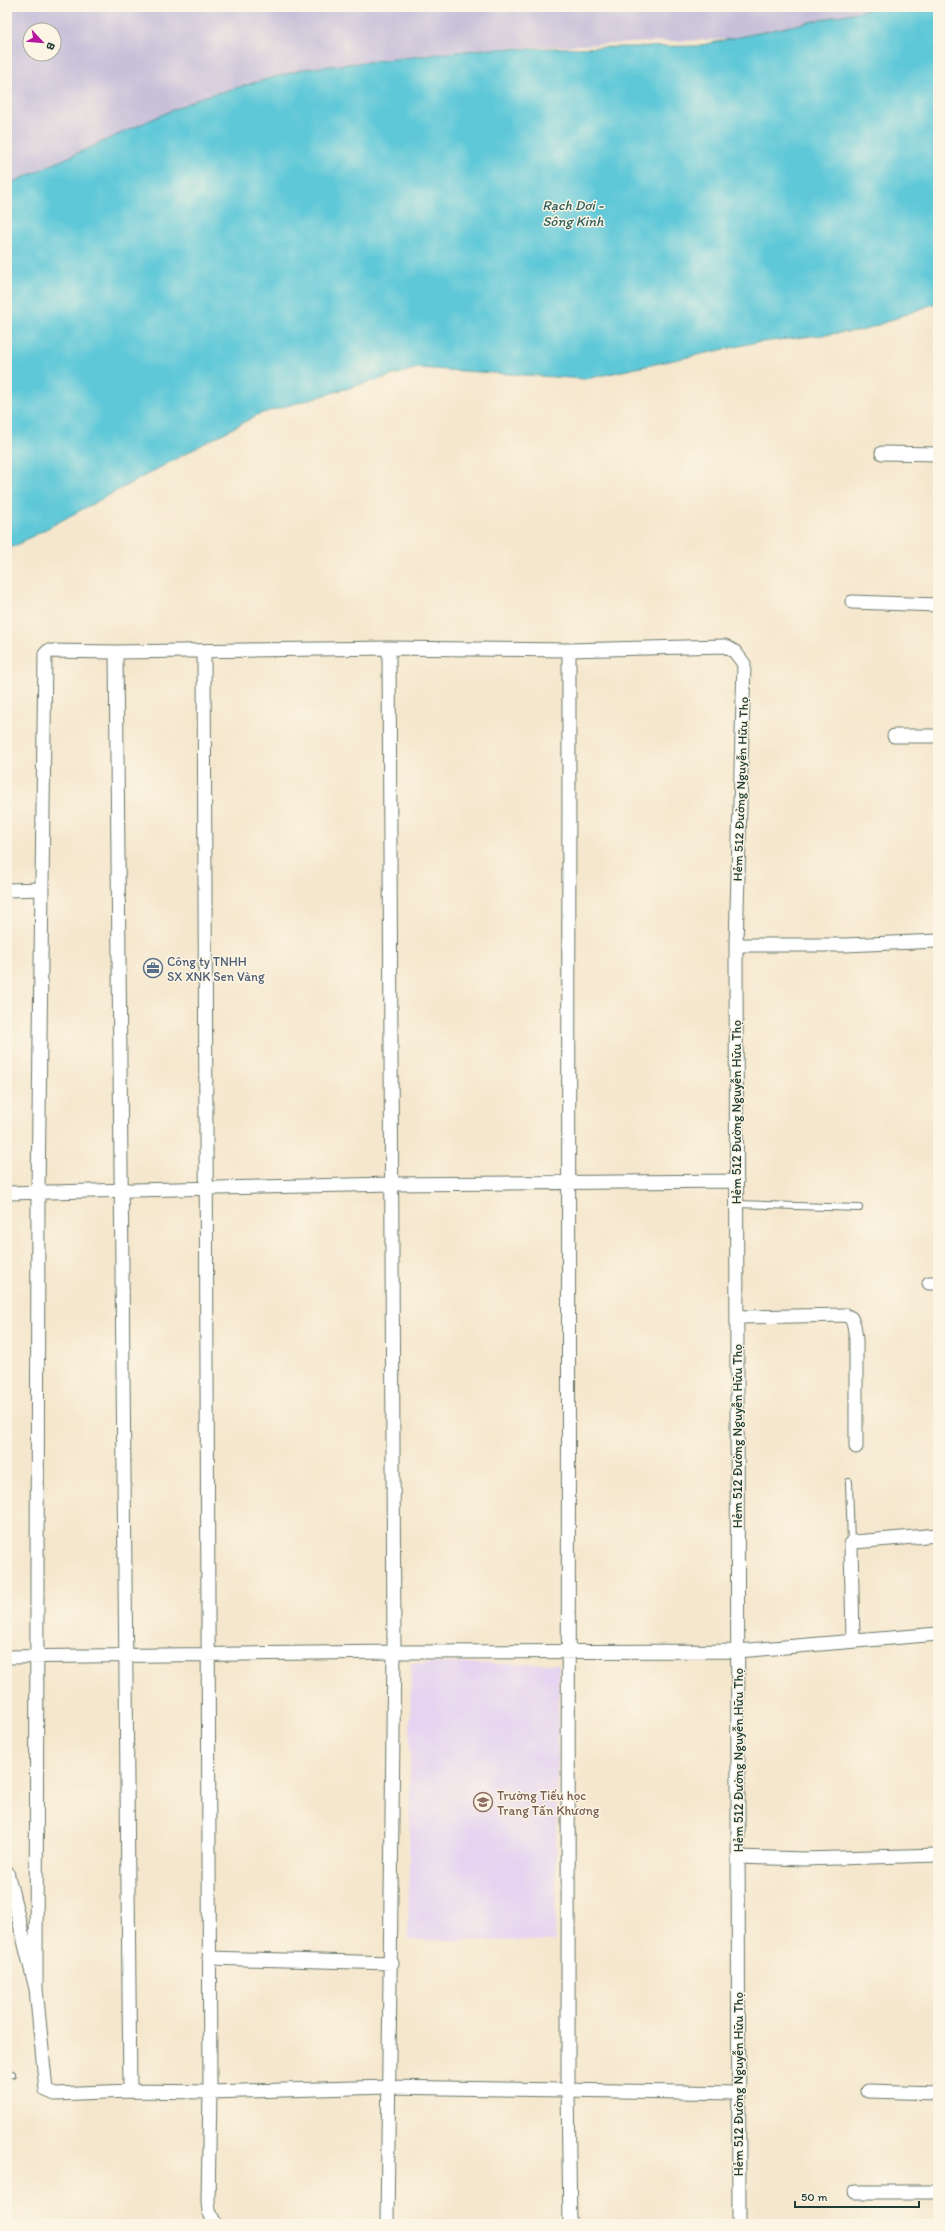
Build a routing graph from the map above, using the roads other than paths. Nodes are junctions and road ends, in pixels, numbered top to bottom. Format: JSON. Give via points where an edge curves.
{"nodes":[{"id":1,"x":882,"y":453,"type":"dead end"},
{"id":2,"x":938,"y":454,"type":"edge"},
{"id":3,"x":852,"y":602,"type":"dead end"},
{"id":4,"x":938,"y":605,"type":"edge"},
{"id":5,"x":388,"y":648,"type":"junction"},
{"id":6,"x":569,"y":650,"type":"junction"},
{"id":7,"x":204,"y":651,"type":"junction"},
{"id":8,"x":116,"y":652,"type":"junction"},
{"id":9,"x":894,"y":736,"type":"dead end"},
{"id":10,"x":938,"y":736,"type":"edge"},
{"id":11,"x":42,"y":889,"type":"junction"},
{"id":12,"x":7,"y":890,"type":"edge"},
{"id":13,"x":938,"y":941,"type":"edge"},
{"id":14,"x":736,"y":945,"type":"junction"},
{"id":15,"x":736,"y":1181,"type":"junction"},
{"id":16,"x":569,"y":1183,"type":"junction"},
{"id":17,"x":392,"y":1184,"type":"junction"},
{"id":18,"x":206,"y":1189,"type":"junction"},
{"id":19,"x":122,"y":1190,"type":"junction"},
{"id":20,"x":38,"y":1192,"type":"junction"},
{"id":21,"x":7,"y":1193,"type":"edge"},
{"id":22,"x":737,"y":1204,"type":"junction"},
{"id":23,"x":859,"y":1208,"type":"dead end"},
{"id":24,"x":737,"y":1317,"type":"junction"},
{"id":25,"x":856,"y":1447,"type":"dead end"},
{"id":26,"x":849,"y":1482,"type":"dead end"},
{"id":27,"x":938,"y":1535,"type":"edge"},
{"id":28,"x":851,"y":1544,"type":"junction"},
{"id":29,"x":938,"y":1634,"type":"edge"},
{"id":30,"x":853,"y":1642,"type":"junction"},
{"id":31,"x":569,"y":1651,"type":"junction"},
{"id":32,"x":738,"y":1651,"type":"junction"},
{"id":33,"x":394,"y":1652,"type":"junction"},
{"id":34,"x":208,"y":1654,"type":"junction"},
{"id":35,"x":126,"y":1655,"type":"junction"},
{"id":36,"x":37,"y":1656,"type":"junction"},
{"id":37,"x":7,"y":1657,"type":"edge"},
{"id":38,"x":938,"y":1855,"type":"edge"},
{"id":39,"x":738,"y":1857,"type":"junction"},
{"id":40,"x":7,"y":1872,"type":"edge"},
{"id":41,"x":209,"y":1958,"type":"junction"},
{"id":42,"x":392,"y":1963,"type":"junction"},
{"id":43,"x":36,"y":1989,"type":"junction"},
{"id":44,"x":388,"y":2087,"type":"junction"},
{"id":45,"x":568,"y":2090,"type":"junction"},
{"id":46,"x":130,"y":2091,"type":"junction"},
{"id":47,"x":868,"y":2091,"type":"dead end"},
{"id":48,"x":210,"y":2092,"type":"junction"},
{"id":49,"x":738,"y":2092,"type":"junction"},
{"id":50,"x":938,"y":2093,"type":"edge"},
{"id":51,"x":855,"y":2192,"type":"dead end"},
{"id":52,"x":938,"y":2192,"type":"edge"},
{"id":53,"x":215,"y":2224,"type":"edge"},
{"id":54,"x":387,"y":2224,"type":"edge"},
{"id":55,"x":570,"y":2224,"type":"edge"},
{"id":56,"x":739,"y":2224,"type":"edge"}],
"edges":[{"from":1,"to":2,"type":"street"},
{"from":3,"to":4,"type":"street"},
{"from":5,"to":6,"type":"street"},
{"from":5,"to":7,"type":"street"},
{"from":5,"to":17,"type":"street"},
{"from":6,"to":14,"type":"street","name":"Hẻm 512 Đường Nguyễn Hữu Thọ","via":[[725,646],[735,652],[744,664]]},
{"from":6,"to":16,"type":"street"},
{"from":7,"to":8,"type":"street"},
{"from":7,"to":18,"type":"street"},
{"from":8,"to":11,"type":"street","via":[[48,651],[45,654]]},
{"from":8,"to":19,"type":"street"},
{"from":9,"to":10,"type":"street"},
{"from":11,"to":12,"type":"street"},
{"from":11,"to":20,"type":"street"},
{"from":13,"to":14,"type":"street","via":[[845,945]]},
{"from":14,"to":15,"type":"street","name":"Hẻm 512 Đường Nguyễn Hữu Thọ"},
{"from":15,"to":16,"type":"street"},
{"from":15,"to":22,"type":"street","name":"Hẻm 512 Đường Nguyễn Hữu Thọ"},
{"from":16,"to":17,"type":"street"},
{"from":16,"to":31,"type":"street"},
{"from":17,"to":18,"type":"street"},
{"from":17,"to":33,"type":"street"},
{"from":18,"to":19,"type":"street"},
{"from":18,"to":34,"type":"street"},
{"from":19,"to":20,"type":"street"},
{"from":19,"to":35,"type":"street"},
{"from":20,"to":21,"type":"street"},
{"from":20,"to":36,"type":"street"},
{"from":22,"to":23,"type":"lane"},
{"from":22,"to":24,"type":"street","name":"Hẻm 512 Đường Nguyễn Hữu Thọ"},
{"from":24,"to":25,"type":"street","via":[[845,1315],[851,1318],[856,1339]]},
{"from":24,"to":32,"type":"street","name":"Hẻm 512 Đường Nguyễn Hữu Thọ"},
{"from":26,"to":28,"type":"lane"},
{"from":27,"to":28,"type":"street"},
{"from":28,"to":30,"type":"street"},
{"from":29,"to":30,"type":"street"},
{"from":30,"to":32,"type":"street"},
{"from":31,"to":32,"type":"street"},
{"from":31,"to":33,"type":"street"},
{"from":31,"to":45,"type":"street"},
{"from":32,"to":39,"type":"street","name":"Hẻm 512 Đường Nguyễn Hữu Thọ"},
{"from":33,"to":34,"type":"street"},
{"from":33,"to":42,"type":"street"},
{"from":34,"to":35,"type":"street"},
{"from":34,"to":41,"type":"street"},
{"from":35,"to":36,"type":"street"},
{"from":35,"to":46,"type":"street"},
{"from":36,"to":37,"type":"street"},
{"from":36,"to":43,"type":"street"},
{"from":38,"to":39,"type":"street","via":[[804,1859]]},
{"from":39,"to":49,"type":"street","name":"Hẻm 512 Đường Nguyễn Hữu Thọ"},
{"from":40,"to":43,"type":"street"},
{"from":41,"to":42,"type":"street"},
{"from":41,"to":48,"type":"street"},
{"from":42,"to":44,"type":"street"},
{"from":43,"to":46,"type":"street","via":[[46,2090],[55,2094]]},
{"from":44,"to":45,"type":"street"},
{"from":44,"to":48,"type":"street"},
{"from":44,"to":54,"type":"street"},
{"from":45,"to":49,"type":"street"},
{"from":45,"to":55,"type":"street"},
{"from":46,"to":48,"type":"street"},
{"from":47,"to":50,"type":"street"},
{"from":48,"to":53,"type":"street","via":[[208,2201]]},
{"from":49,"to":56,"type":"street","name":"Hẻm 512 Đường Nguyễn Hữu Thọ"},
{"from":51,"to":52,"type":"street"}]}
